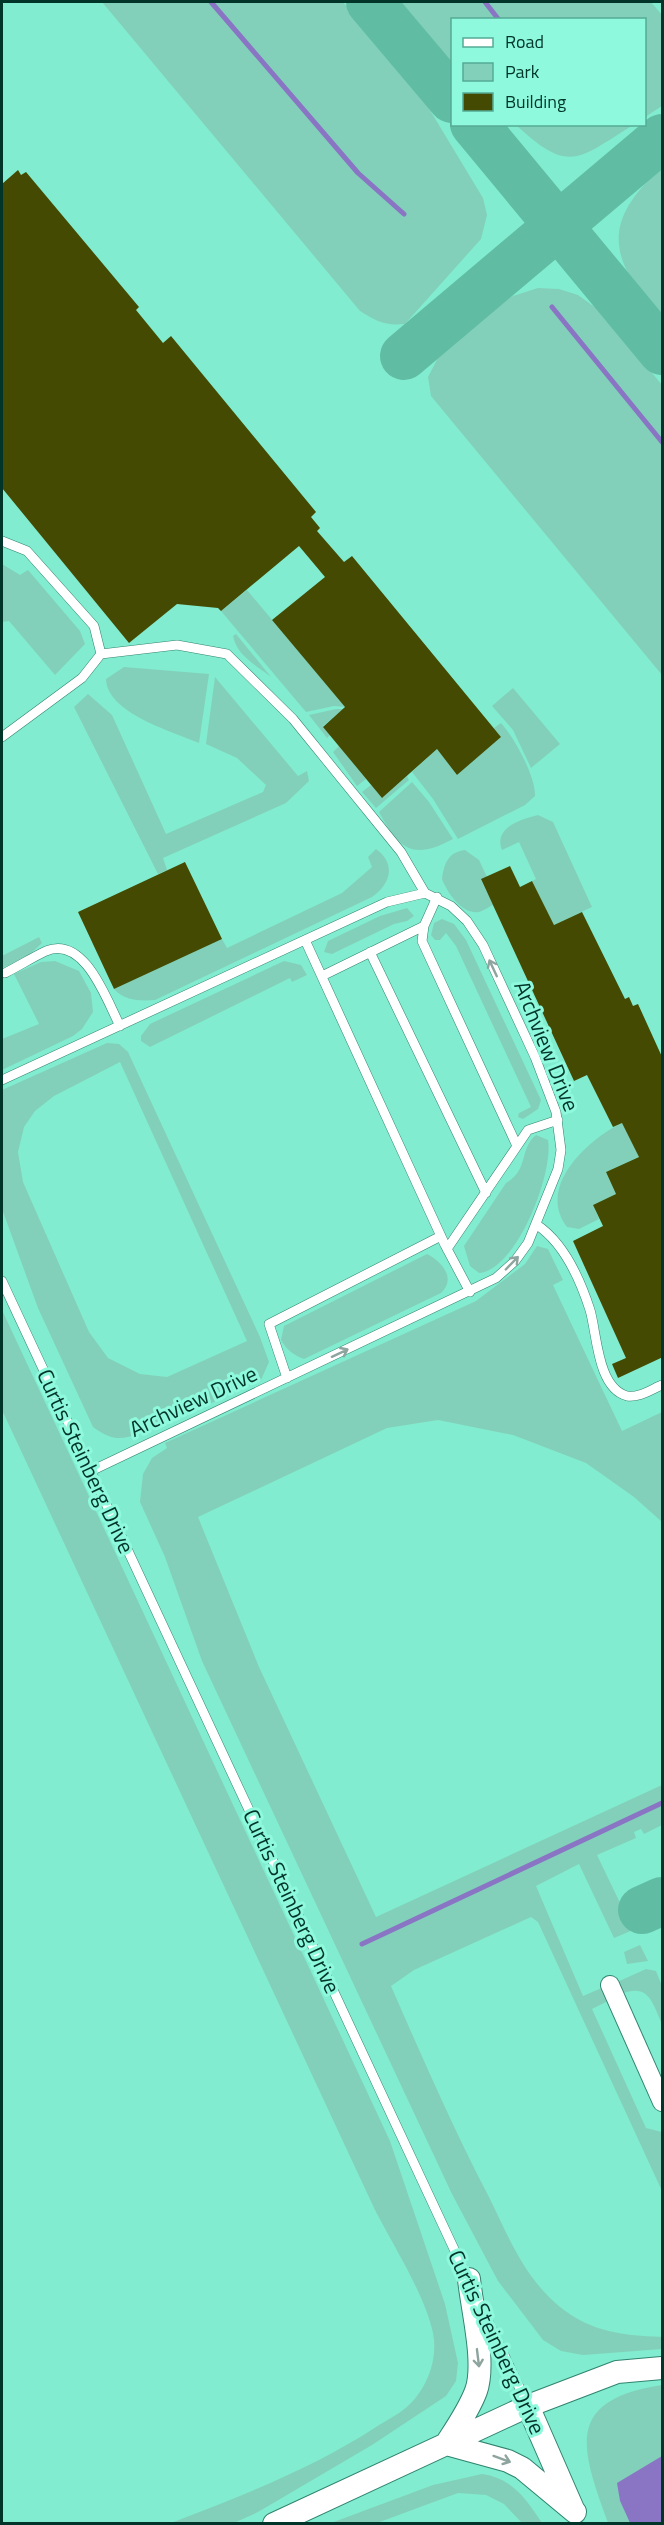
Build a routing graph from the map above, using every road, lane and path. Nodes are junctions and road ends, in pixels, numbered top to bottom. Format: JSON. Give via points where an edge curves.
{"nodes":[{"id":1,"x":2,"y":541,"type":"edge"},
{"id":2,"x":101,"y":654,"type":"junction"},
{"id":3,"x":2,"y":736,"type":"edge"},
{"id":4,"x":425,"y":894,"type":"junction"},
{"id":5,"x":437,"y":897,"type":"junction"},
{"id":6,"x":424,"y":926,"type":"junction"},
{"id":7,"x":305,"y":940,"type":"junction"},
{"id":8,"x":370,"y":952,"type":"junction"},
{"id":9,"x":5,"y":973,"type":"dead end"},
{"id":10,"x":322,"y":976,"type":"junction"},
{"id":11,"x":120,"y":1026,"type":"junction"},
{"id":12,"x":2,"y":1080,"type":"edge"},
{"id":13,"x":558,"y":1120,"type":"junction"},
{"id":14,"x":517,"y":1146,"type":"junction"},
{"id":15,"x":486,"y":1193,"type":"junction"},
{"id":16,"x":537,"y":1225,"type":"junction"},
{"id":17,"x":441,"y":1236,"type":"junction"},
{"id":18,"x":447,"y":1249,"type":"junction"},
{"id":19,"x":2,"y":1281,"type":"edge"},
{"id":20,"x":470,"y":1292,"type":"junction"},
{"id":21,"x":287,"y":1378,"type":"junction"},
{"id":22,"x":663,"y":1385,"type":"edge"},
{"id":23,"x":91,"y":1471,"type":"junction"},
{"id":24,"x":610,"y":1985,"type":"dead end"},
{"id":25,"x":663,"y":2102,"type":"edge"},
{"id":26,"x":469,"y":2279,"type":"junction"},
{"id":27,"x":663,"y":2368,"type":"edge"},
{"id":28,"x":528,"y":2406,"type":"junction"},
{"id":29,"x":446,"y":2444,"type":"junction"},
{"id":30,"x":578,"y":2518,"type":"edge"},
{"id":31,"x":274,"y":2523,"type":"edge"}],
"edges":[{"from":1,"to":2,"type":"lane","via":[[27,551],[94,626]]},
{"from":2,"to":3,"type":"lane","via":[[82,678]]},
{"from":2,"to":4,"type":"lane","via":[[177,645],[226,654],[293,719],[401,852]]},
{"from":4,"to":5,"type":"lane","name":"Archview Drive"},
{"from":4,"to":7,"type":"lane","name":"Archview Drive","via":[[387,903]]},
{"from":5,"to":6,"type":"lane"},
{"from":13,"to":5,"type":"lane","name":"Archview Drive","one_way":true,"via":[[535,1057],[483,945],[467,921]]},
{"from":6,"to":8,"type":"lane"},
{"from":6,"to":14,"type":"lane","via":[[422,941]]},
{"from":7,"to":10,"type":"lane"},
{"from":7,"to":11,"type":"lane","name":"Archview Drive"},
{"from":8,"to":10,"type":"lane"},
{"from":8,"to":15,"type":"lane"},
{"from":9,"to":11,"type":"lane","via":[[47,951],[65,949],[81,958],[94,973]]},
{"from":10,"to":17,"type":"lane"},
{"from":11,"to":12,"type":"lane","name":"Archview Drive"},
{"from":13,"to":14,"type":"lane","via":[[528,1130]]},
{"from":13,"to":16,"type":"lane","name":"Archview Drive","via":[[558,1169]]},
{"from":14,"to":15,"type":"lane"},
{"from":15,"to":18,"type":"lane"},
{"from":20,"to":16,"type":"lane","name":"Archview Drive","one_way":true,"via":[[515,1262]]},
{"from":16,"to":22,"type":"lane","via":[[563,1250],[590,1309],[597,1354],[611,1382],[629,1396]]},
{"from":17,"to":18,"type":"lane"},
{"from":17,"to":21,"type":"lane","via":[[269,1324]]},
{"from":18,"to":20,"type":"lane"},
{"from":19,"to":23,"type":"lane","name":"Curtis Steinberg Drive"},
{"from":21,"to":20,"type":"lane","name":"Archview Drive","one_way":true},
{"from":21,"to":23,"type":"lane","name":"Archview Drive"},
{"from":23,"to":26,"type":"lane","name":"Curtis Steinberg Drive"},
{"from":24,"to":25,"type":"street"},
{"from":26,"to":28,"type":"lane","name":"Curtis Steinberg Drive"},
{"from":26,"to":29,"type":"street","one_way":true,"via":[[480,2368],[477,2389]]},
{"from":27,"to":28,"type":"street","via":[[617,2372]]},
{"from":28,"to":29,"type":"street"},
{"from":28,"to":30,"type":"street","name":"Curtis Steinberg Drive"},
{"from":29,"to":30,"type":"street","one_way":true,"via":[[522,2468]]},
{"from":29,"to":31,"type":"street"}]}
